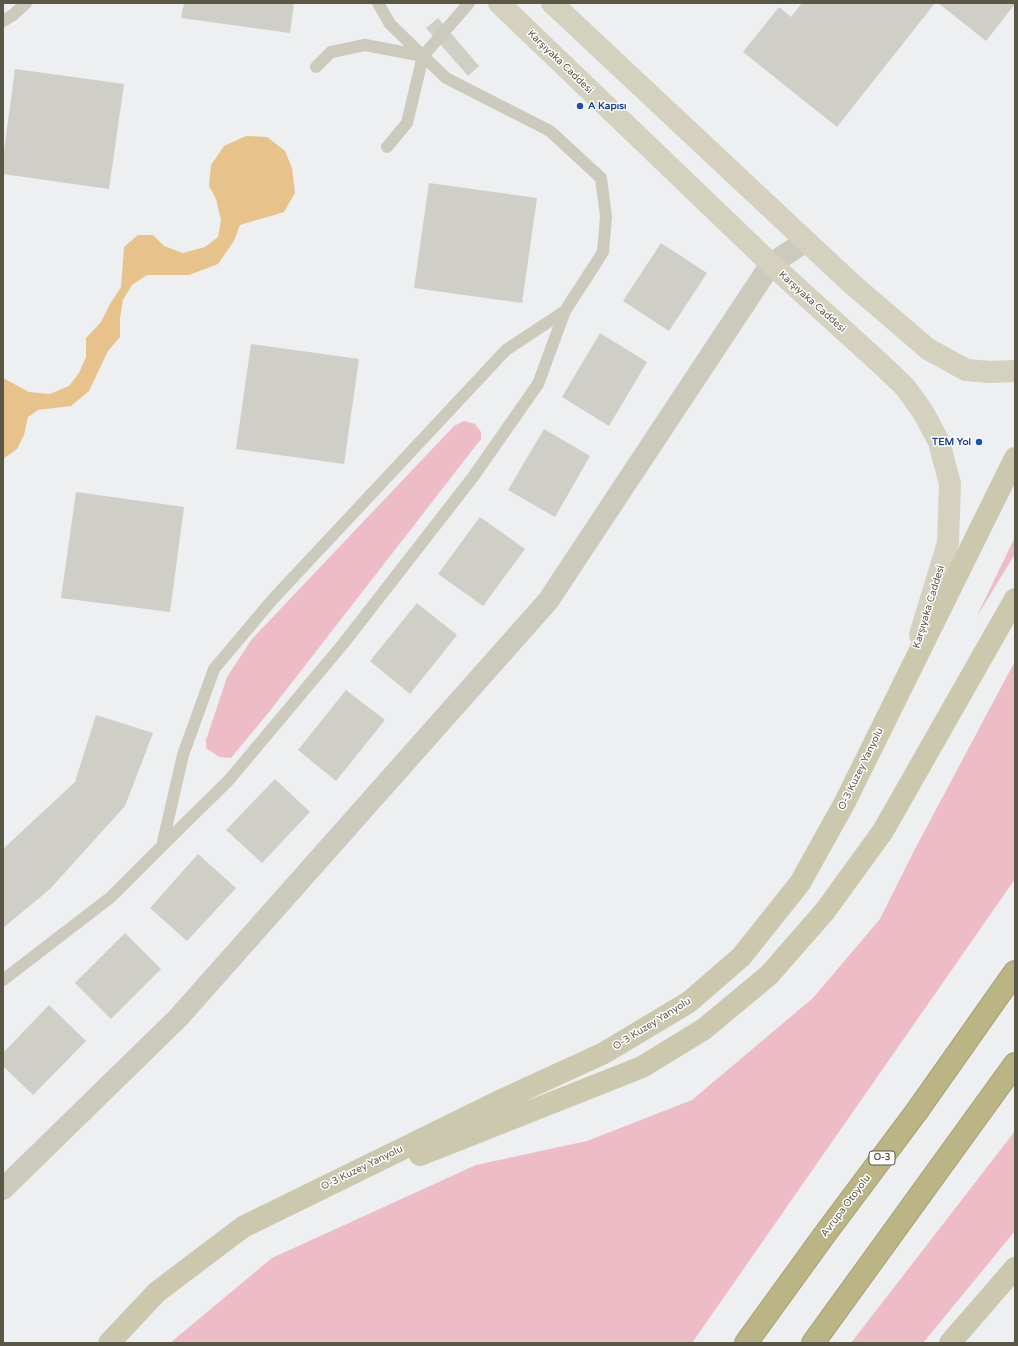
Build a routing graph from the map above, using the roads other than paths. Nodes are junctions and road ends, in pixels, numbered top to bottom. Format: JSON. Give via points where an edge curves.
{"nodes":[{"id":1,"x":26,"y":3,"type":"edge"},
{"id":2,"x":378,"y":3,"type":"edge"},
{"id":3,"x":469,"y":3,"type":"edge"},
{"id":4,"x":499,"y":3,"type":"edge"},
{"id":5,"x":552,"y":3,"type":"edge"},
{"id":6,"x":3,"y":21,"type":"edge"},
{"id":7,"x":423,"y":56,"type":"junction"},
{"id":8,"x":316,"y":67,"type":"dead end"},
{"id":9,"x":387,"y":147,"type":"dead end"},
{"id":10,"x":806,"y":242,"type":"junction"},
{"id":11,"x":771,"y":264,"type":"junction"},
{"id":12,"x":565,"y":311,"type":"junction"},
{"id":13,"x":1015,"y":371,"type":"edge"},
{"id":14,"x":1015,"y":458,"type":"edge"},
{"id":15,"x":1015,"y":599,"type":"edge"},
{"id":16,"x":907,"y":676,"type":"junction"},
{"id":17,"x":162,"y":846,"type":"junction"},
{"id":18,"x":1015,"y":972,"type":"edge"},
{"id":19,"x":3,"y":980,"type":"edge"},
{"id":20,"x":1015,"y":1064,"type":"edge"},
{"id":21,"x":334,"y":1182,"type":"junction"},
{"id":22,"x":3,"y":1188,"type":"edge"},
{"id":23,"x":1015,"y":1268,"type":"edge"},
{"id":24,"x":109,"y":1343,"type":"edge"},
{"id":25,"x":746,"y":1343,"type":"edge"},
{"id":26,"x":813,"y":1343,"type":"edge"},
{"id":27,"x":950,"y":1343,"type":"edge"}],
"edges":[{"from":1,"to":6,"type":"lane"},
{"from":2,"to":7,"type":"lane","via":[[390,24]]},
{"from":3,"to":7,"type":"lane"},
{"from":4,"to":11,"type":"main road","name":"Karşıyaka Caddesi"},
{"from":5,"to":10,"type":"main road"},
{"from":7,"to":8,"type":"lane","via":[[365,44],[331,52]]},
{"from":7,"to":9,"type":"lane","via":[[408,123]]},
{"from":7,"to":12,"type":"lane","via":[[446,78],[550,131],[600,178],[606,216],[603,252]]},
{"from":10,"to":11,"type":"street"},
{"from":10,"to":13,"type":"main road","via":[[928,349],[966,370]]},
{"from":11,"to":16,"type":"main road","name":"Karşıyaka Caddesi","via":[[905,387],[923,412],[939,442],[950,484],[948,543]]},
{"from":11,"to":22,"type":"street","via":[[548,601],[178,1018]]},
{"from":12,"to":17,"type":"lane","via":[[538,384],[473,477],[343,644],[234,774]]},
{"from":12,"to":17,"type":"lane","via":[[506,350],[273,599],[214,670],[183,755]]},
{"from":14,"to":16,"type":"main road","name":"O-3 Kuzey Yanyolu"},
{"from":15,"to":21,"type":"main road","via":[[883,831],[825,911],[769,975],[704,1029],[642,1067],[381,1171]]},
{"from":16,"to":21,"type":"main road","name":"O-3 Kuzey Yanyolu","via":[[845,802],[800,882],[741,957],[689,1002],[604,1053]]},
{"from":17,"to":19,"type":"lane","via":[[111,897]]},
{"from":18,"to":25,"type":"highway","name":"Avrupa Otoyolu","number":"O-3","via":[[917,1111]]},
{"from":20,"to":26,"type":"highway"},
{"from":21,"to":24,"type":"main road","name":"O-3 Kuzey Yanyolu","via":[[243,1227],[157,1292]]},
{"from":23,"to":27,"type":"main road"}]}
